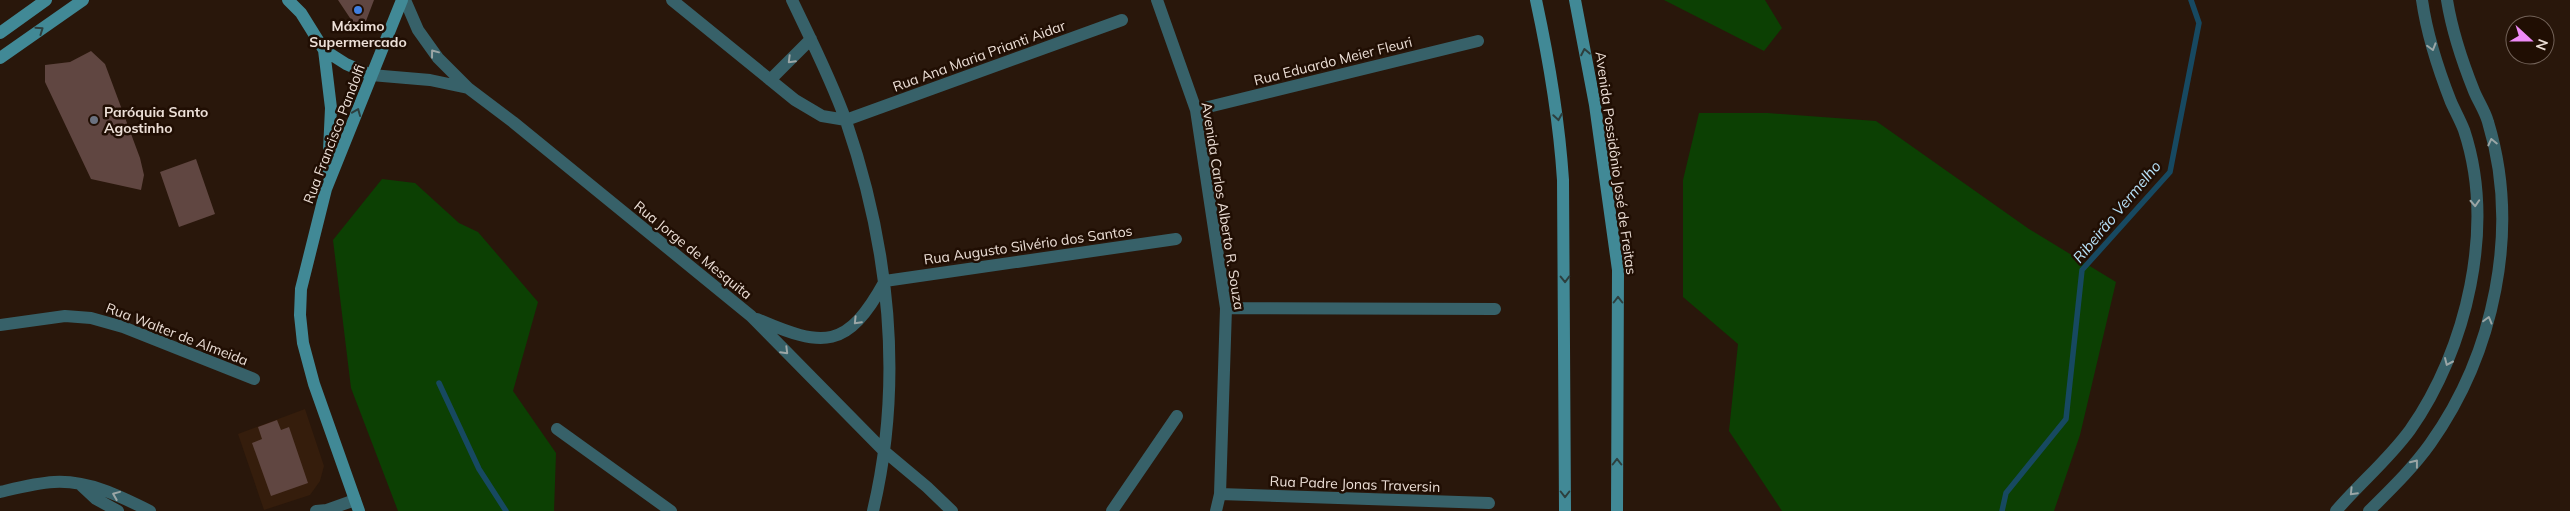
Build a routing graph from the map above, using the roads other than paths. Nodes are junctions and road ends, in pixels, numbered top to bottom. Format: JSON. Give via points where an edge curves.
{"nodes":[{"id":1,"x":46,"y":0,"type":"edge"},
{"id":2,"x":83,"y":0,"type":"edge"},
{"id":3,"x":288,"y":0,"type":"edge"},
{"id":4,"x":404,"y":0,"type":"edge"},
{"id":5,"x":672,"y":0,"type":"edge"},
{"id":6,"x":792,"y":0,"type":"edge"},
{"id":7,"x":1157,"y":0,"type":"edge"},
{"id":8,"x":1536,"y":0,"type":"edge"},
{"id":9,"x":1575,"y":0,"type":"edge"},
{"id":10,"x":2422,"y":0,"type":"edge"},
{"id":11,"x":2447,"y":0,"type":"edge"},
{"id":12,"x":1122,"y":20,"type":"dead end"},
{"id":13,"x":0,"y":33,"type":"edge"},
{"id":14,"x":811,"y":39,"type":"junction"},
{"id":15,"x":1478,"y":41,"type":"dead end"},
{"id":16,"x":324,"y":50,"type":"junction"},
{"id":17,"x":0,"y":58,"type":"edge"},
{"id":18,"x":371,"y":75,"type":"junction"},
{"id":19,"x":770,"y":80,"type":"junction"},
{"id":20,"x":468,"y":88,"type":"junction"},
{"id":21,"x":1196,"y":110,"type":"junction"},
{"id":22,"x":846,"y":120,"type":"junction"},
{"id":23,"x":326,"y":189,"type":"junction"},
{"id":24,"x":1176,"y":239,"type":"dead end"},
{"id":25,"x":885,"y":281,"type":"junction"},
{"id":26,"x":1226,"y":308,"type":"junction"},
{"id":27,"x":1495,"y":309,"type":"dead end"},
{"id":28,"x":751,"y":316,"type":"junction"},
{"id":29,"x":0,"y":325,"type":"edge"},
{"id":30,"x":254,"y":379,"type":"dead end"},
{"id":31,"x":1177,"y":416,"type":"dead end"},
{"id":32,"x":557,"y":429,"type":"dead end"},
{"id":33,"x":884,"y":451,"type":"junction"},
{"id":34,"x":81,"y":485,"type":"junction"},
{"id":35,"x":0,"y":492,"type":"edge"},
{"id":36,"x":1220,"y":494,"type":"junction"},
{"id":37,"x":1489,"y":503,"type":"dead end"},
{"id":38,"x":357,"y":506,"type":"edge"},
{"id":39,"x":118,"y":511,"type":"edge"},
{"id":40,"x":150,"y":511,"type":"edge"},
{"id":41,"x":323,"y":511,"type":"edge"},
{"id":42,"x":671,"y":511,"type":"edge"},
{"id":43,"x":874,"y":511,"type":"edge"},
{"id":44,"x":952,"y":511,"type":"edge"},
{"id":45,"x":1112,"y":511,"type":"edge"},
{"id":46,"x":1216,"y":511,"type":"edge"},
{"id":47,"x":1565,"y":511,"type":"edge"},
{"id":48,"x":1617,"y":511,"type":"edge"},
{"id":49,"x":2336,"y":511,"type":"edge"},
{"id":50,"x":2369,"y":511,"type":"edge"}],
"edges":[{"from":1,"to":13,"type":"street"},
{"from":17,"to":2,"type":"street","one_way":true},
{"from":3,"to":16,"type":"street","via":[[301,13]]},
{"from":4,"to":18,"type":"street","name":"Rua Francisco Pandolfi"},
{"from":20,"to":4,"type":"street","name":"Rua Jorge de Mesquita","one_way":true,"via":[[438,58],[418,30]]},
{"from":5,"to":19,"type":"street"},
{"from":6,"to":14,"type":"street"},
{"from":7,"to":21,"type":"street","name":"Avenida Carlos Alberto R. Souza"},
{"from":8,"to":47,"type":"street","one_way":true,"via":[[1559,128],[1563,180]]},
{"from":48,"to":9,"type":"street","name":"Avenida Possidônio José de Freitas","one_way":true,"via":[[1618,270],[1595,105]]},
{"from":10,"to":49,"type":"street","one_way":true,"via":[[2440,73],[2464,129],[2470,158],[2476,215],[2473,272],[2460,328],[2439,381],[2425,406],[2392,452]]},
{"from":50,"to":11,"type":"street","one_way":true,"via":[[2411,469],[2458,399],[2484,336],[2498,276],[2501,214],[2495,153],[2488,121],[2462,58]]},
{"from":12,"to":22,"type":"street","name":"Rua Ana Maria Prianti Aidar"},
{"from":14,"to":19,"type":"street","one_way":true},
{"from":14,"to":22,"type":"street"},
{"from":15,"to":21,"type":"street","name":"Rua Eduardo Meier Fleuri"},
{"from":16,"to":18,"type":"street"},
{"from":16,"to":23,"type":"street","via":[[332,139]]},
{"from":18,"to":20,"type":"street","name":"Rua Jorge de Mesquita","via":[[430,80]]},
{"from":23,"to":18,"type":"street","name":"Rua Francisco Pandolfi","one_way":true},
{"from":19,"to":22,"type":"street","via":[[822,116]]},
{"from":20,"to":28,"type":"street","name":"Rua Jorge de Mesquita"},
{"from":21,"to":26,"type":"street","name":"Avenida Carlos Alberto R. Souza"},
{"from":22,"to":25,"type":"street","via":[[872,206]]},
{"from":23,"to":38,"type":"street","name":"Rua Francisco Pandolfi","via":[[305,271],[300,315],[303,343],[314,384]]},
{"from":24,"to":25,"type":"street","name":"Rua Augusto Silvério dos Santos"},
{"from":25,"to":28,"type":"street","one_way":true,"via":[[854,325],[823,339],[788,332]]},
{"from":25,"to":33,"type":"street","via":[[890,369]]},
{"from":26,"to":27,"type":"street"},
{"from":26,"to":36,"type":"street","name":"Avenida Carlos Alberto R. Souza"},
{"from":28,"to":33,"type":"street","name":"Rua Jorge de Mesquita","one_way":true},
{"from":29,"to":30,"type":"street","name":"Rua Walter de Almeida","via":[[65,316],[91,318],[123,327]]},
{"from":31,"to":45,"type":"street"},
{"from":32,"to":42,"type":"street"},
{"from":33,"to":43,"type":"street"},
{"from":33,"to":44,"type":"street","name":"Rua Jorge de Mesquita"},
{"from":34,"to":35,"type":"street","via":[[55,482]]},
{"from":34,"to":39,"type":"street","via":[[96,499]]},
{"from":40,"to":34,"type":"street","one_way":true,"via":[[118,495]]},
{"from":36,"to":37,"type":"street","name":"Rua Padre Jonas Traversin"},
{"from":36,"to":46,"type":"street","name":"Avenida Carlos Alberto R. Souza"},
{"from":38,"to":41,"type":"street"}]}
